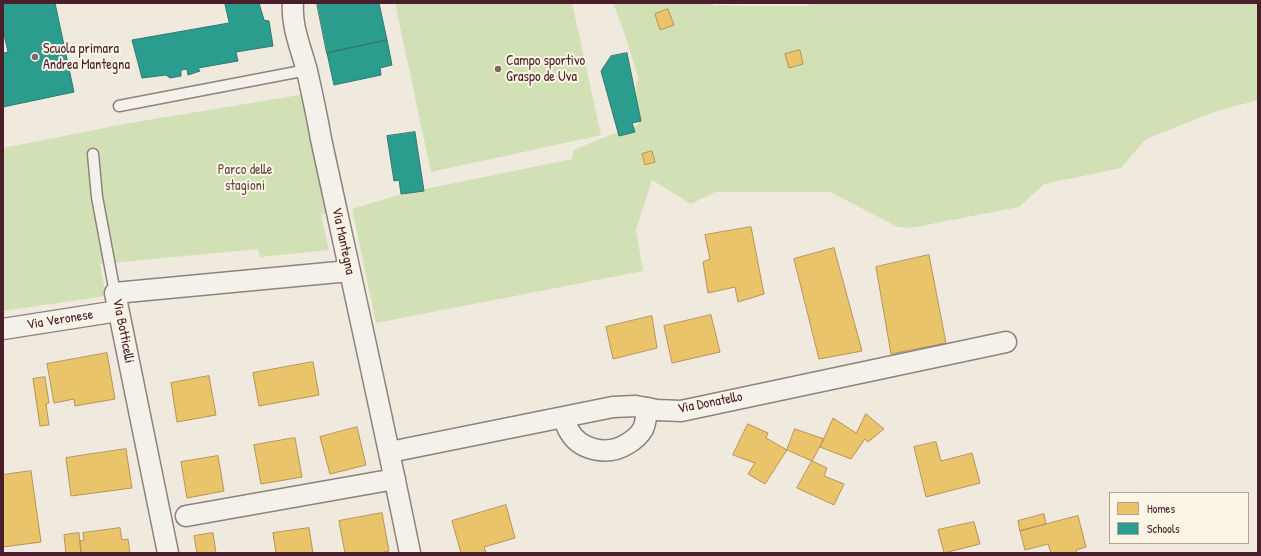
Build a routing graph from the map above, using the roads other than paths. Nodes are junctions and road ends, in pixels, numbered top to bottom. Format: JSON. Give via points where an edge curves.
{"nodes":[{"id":1,"x":293,"y":3,"type":"edge"},
{"id":2,"x":307,"y":70,"type":"junction"},
{"id":3,"x":119,"y":106,"type":"dead end"},
{"id":4,"x":93,"y":154,"type":"dead end"},
{"id":5,"x":349,"y":271,"type":"junction"},
{"id":6,"x":116,"y":302,"type":"junction"},
{"id":7,"x":3,"y":329,"type":"edge"},
{"id":8,"x":1006,"y":342,"type":"dead end"},
{"id":9,"x":648,"y":408,"type":"junction"},
{"id":10,"x":564,"y":417,"type":"junction"},
{"id":11,"x":390,"y":452,"type":"junction"},
{"id":12,"x":396,"y":479,"type":"junction"},
{"id":13,"x":186,"y":516,"type":"dead end"},
{"id":14,"x":168,"y":553,"type":"edge"},
{"id":15,"x":410,"y":553,"type":"edge"}],
"edges":[{"from":1,"to":2,"type":"street","name":"Via Mantegna","via":[[292,14]]},
{"from":2,"to":3,"type":"lane"},
{"from":2,"to":5,"type":"street","name":"Via Mantegna"},
{"from":4,"to":6,"type":"lane","via":[[97,197]]},
{"from":5,"to":6,"type":"street","name":"Via Botticelli"},
{"from":5,"to":11,"type":"street","name":"Via Mantegna"},
{"from":6,"to":7,"type":"street","name":"Via Veronese"},
{"from":6,"to":14,"type":"street","name":"Via Botticelli"},
{"from":8,"to":9,"type":"street","name":"Via Donatello","via":[[681,411]]},
{"from":9,"to":10,"type":"street","name":"Via Donatello","via":[[613,407]]},
{"from":9,"to":10,"type":"street","via":[[643,428],[636,439],[612,450],[602,451],[581,443],[573,437]]},
{"from":10,"to":11,"type":"street","name":"Via Donatello"},
{"from":11,"to":12,"type":"street","name":"Via Mantegna"},
{"from":12,"to":13,"type":"street"},
{"from":12,"to":15,"type":"street","name":"Via Mantegna"}]}
